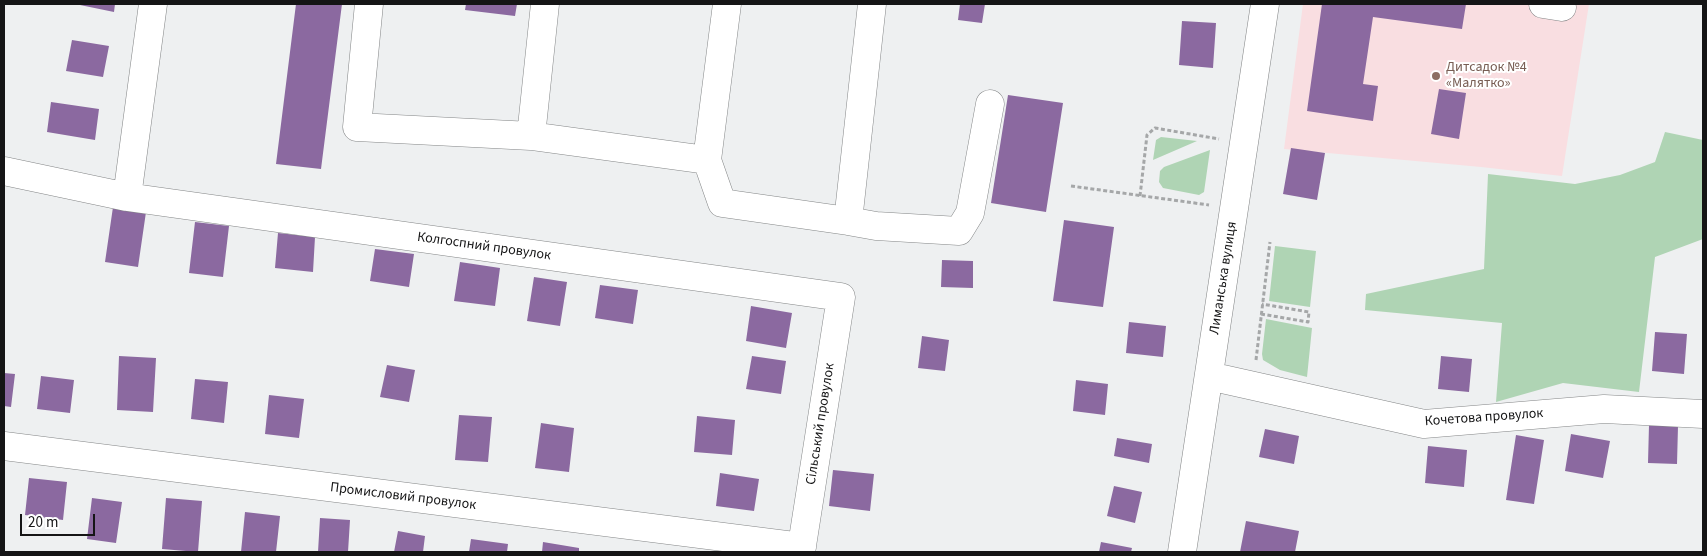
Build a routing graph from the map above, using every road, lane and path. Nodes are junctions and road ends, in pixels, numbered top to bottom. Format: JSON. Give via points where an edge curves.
{"nodes":[{"id":1,"x":153,"y":4,"type":"edge"},
{"id":2,"x":369,"y":4,"type":"edge"},
{"id":3,"x":545,"y":4,"type":"edge"},
{"id":4,"x":727,"y":4,"type":"edge"},
{"id":5,"x":872,"y":4,"type":"edge"},
{"id":6,"x":1265,"y":4,"type":"edge"},
{"id":7,"x":990,"y":104,"type":"dead end"},
{"id":8,"x":531,"y":136,"type":"junction"},
{"id":9,"x":1244,"y":144,"type":"junction"},
{"id":10,"x":706,"y":160,"type":"junction"},
{"id":11,"x":4,"y":171,"type":"edge"},
{"id":12,"x":1071,"y":186,"type":"dead end"},
{"id":13,"x":1140,"y":196,"type":"junction"},
{"id":14,"x":127,"y":197,"type":"junction"},
{"id":15,"x":1234,"y":209,"type":"junction"},
{"id":16,"x":848,"y":221,"type":"junction"},
{"id":17,"x":1270,"y":242,"type":"dead end"},
{"id":18,"x":841,"y":297,"type":"joint"},
{"id":19,"x":1262,"y":304,"type":"junction"},
{"id":20,"x":1261,"y":314,"type":"junction"},
{"id":21,"x":1256,"y":360,"type":"dead end"},
{"id":22,"x":1209,"y":376,"type":"junction"},
{"id":23,"x":1703,"y":414,"type":"edge"},
{"id":24,"x":4,"y":446,"type":"edge"},
{"id":25,"x":802,"y":550,"type":"edge"},
{"id":26,"x":1182,"y":552,"type":"edge"}],
"edges":[{"from":1,"to":14,"type":"street"},
{"from":2,"to":8,"type":"street","via":[[356,127]]},
{"from":3,"to":8,"type":"street"},
{"from":4,"to":10,"type":"street"},
{"from":5,"to":16,"type":"street"},
{"from":6,"to":9,"type":"street","name":"Лиманська вулиця"},
{"from":7,"to":16,"type":"street","via":[[970,213],[959,231]]},
{"from":8,"to":10,"type":"street"},
{"from":9,"to":13,"type":"path","via":[[1155,128],[1147,135]]},
{"from":9,"to":15,"type":"street","name":"Лиманська вулиця"},
{"from":10,"to":16,"type":"street","via":[[722,203]]},
{"from":11,"to":14,"type":"street","name":"Колгоспний провулок"},
{"from":12,"to":13,"type":"path"},
{"from":13,"to":15,"type":"path"},
{"from":14,"to":18,"type":"street","name":"Колгоспний провулок"},
{"from":15,"to":22,"type":"street","name":"Лиманська вулиця"},
{"from":17,"to":19,"type":"path"},
{"from":18,"to":25,"type":"street","name":"Сільський провулок"},
{"from":19,"to":20,"type":"path"},
{"from":19,"to":20,"type":"path","via":[[1309,312],[1308,322]]},
{"from":20,"to":21,"type":"path"},
{"from":22,"to":23,"type":"street","name":"Кочетова провулок","via":[[1424,424],[1604,409]]},
{"from":22,"to":26,"type":"street","name":"Лиманська вулиця"},
{"from":24,"to":25,"type":"street","name":"Промисловий провулок"}]}
